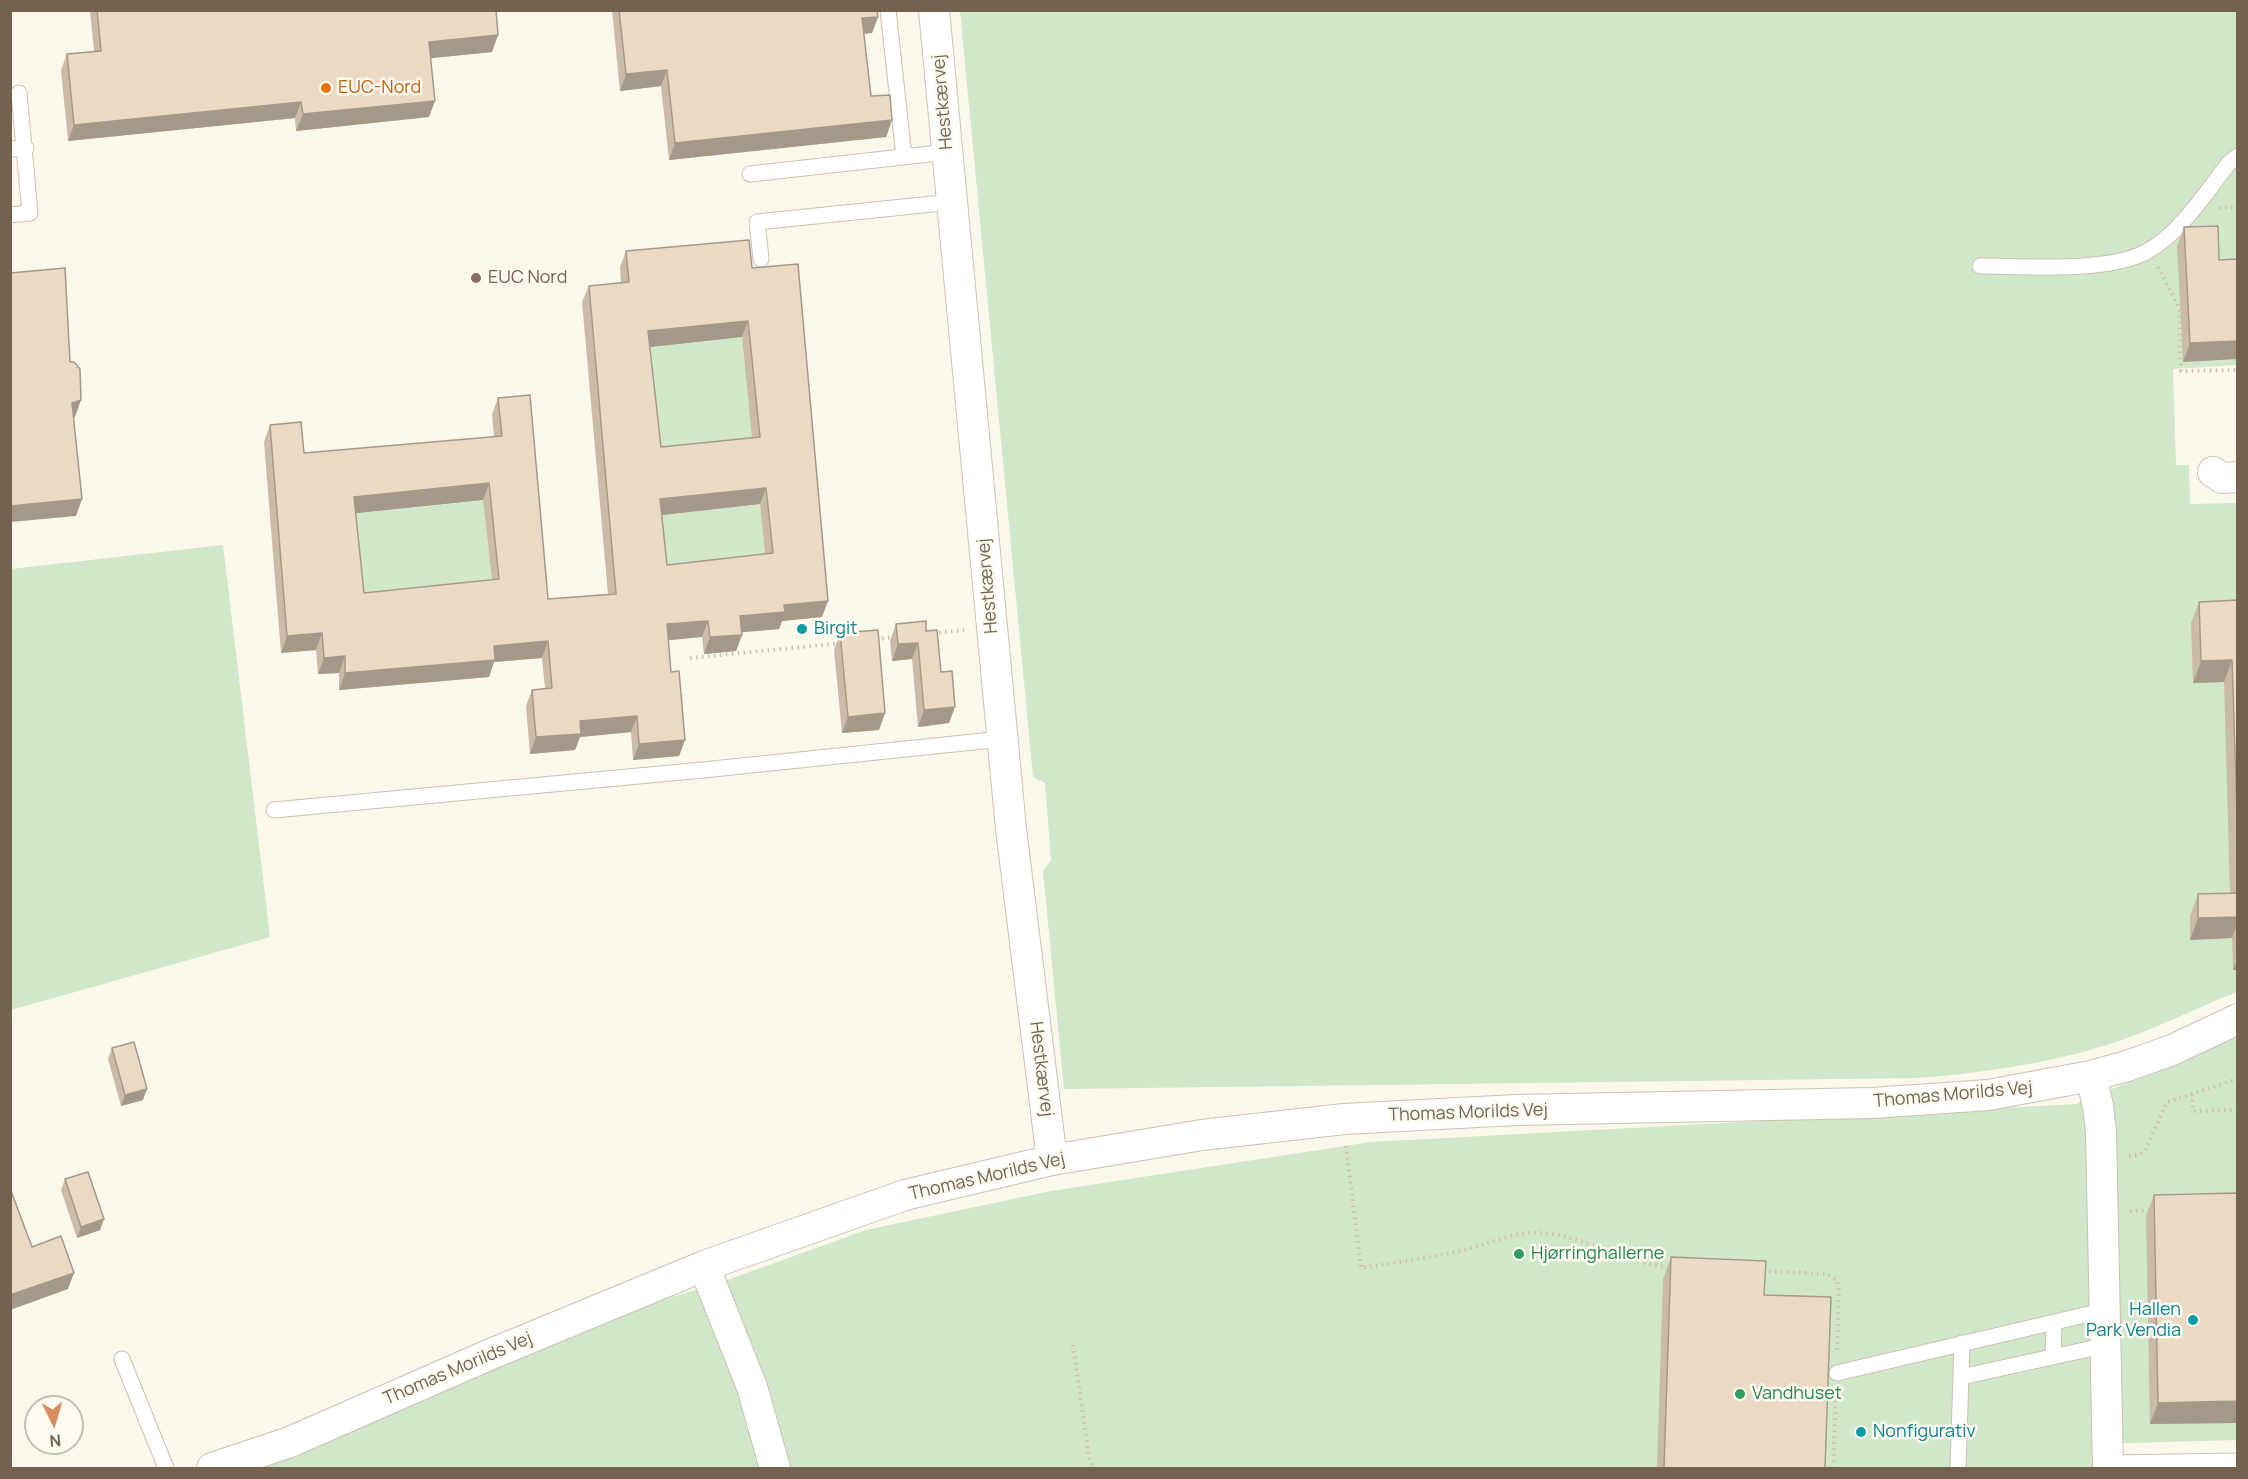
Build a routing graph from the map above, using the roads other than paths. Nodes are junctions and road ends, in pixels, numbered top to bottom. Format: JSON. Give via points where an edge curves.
{"nodes":[{"id":1,"x":888,"y":10,"type":"edge"},
{"id":2,"x":934,"y":10,"type":"edge"},
{"id":3,"x":19,"y":93,"type":"dead end"},
{"id":4,"x":18,"y":148,"type":"edge"},
{"id":5,"x":947,"y":152,"type":"junction"},
{"id":6,"x":2238,"y":156,"type":"edge"},
{"id":7,"x":904,"y":157,"type":"junction"},
{"id":8,"x":750,"y":174,"type":"dead end"},
{"id":9,"x":952,"y":202,"type":"junction"},
{"id":10,"x":10,"y":215,"type":"edge"},
{"id":11,"x":761,"y":259,"type":"dead end"},
{"id":12,"x":1980,"y":266,"type":"dead end"},
{"id":13,"x":1002,"y":739,"type":"junction"},
{"id":14,"x":274,"y":810,"type":"dead end"},
{"id":15,"x":2238,"y":1019,"type":"edge"},
{"id":16,"x":2091,"y":1077,"type":"junction"},
{"id":17,"x":1053,"y":1160,"type":"junction"},
{"id":18,"x":704,"y":1266,"type":"junction"},
{"id":19,"x":2106,"y":1310,"type":"junction"},
{"id":20,"x":2054,"y":1322,"type":"junction"},
{"id":21,"x":1962,"y":1343,"type":"junction"},
{"id":22,"x":2107,"y":1345,"type":"junction"},
{"id":23,"x":2053,"y":1357,"type":"junction"},
{"id":24,"x":122,"y":1359,"type":"dead end"},
{"id":25,"x":1837,"y":1374,"type":"road end"},
{"id":26,"x":1961,"y":1377,"type":"junction"},
{"id":27,"x":2238,"y":1461,"type":"edge"},
{"id":28,"x":2108,"y":1466,"type":"edge"},
{"id":29,"x":166,"y":1468,"type":"edge"},
{"id":30,"x":212,"y":1468,"type":"edge"},
{"id":31,"x":775,"y":1468,"type":"edge"},
{"id":32,"x":1958,"y":1468,"type":"edge"}],
"edges":[{"from":1,"to":7,"type":"lane"},
{"from":2,"to":5,"type":"street","name":"Hestkærvej"},
{"from":3,"to":4,"type":"lane"},
{"from":4,"to":10,"type":"lane","via":[[30,213]]},
{"from":5,"to":7,"type":"lane"},
{"from":5,"to":9,"type":"street","name":"Hestkærvej"},
{"from":6,"to":12,"type":"lane","via":[[2172,231],[2137,256],[2090,265]]},
{"from":7,"to":8,"type":"lane"},
{"from":9,"to":11,"type":"lane","via":[[757,222]]},
{"from":9,"to":13,"type":"street","name":"Hestkærvej"},
{"from":13,"to":14,"type":"lane"},
{"from":13,"to":17,"type":"street","name":"Hestkærvej"},
{"from":15,"to":16,"type":"street","name":"Thomas Morilds Vej","via":[[2172,1050]]},
{"from":16,"to":17,"type":"street","name":"Thomas Morilds Vej","via":[[1988,1095],[1872,1102],[1516,1110],[1344,1119],[1202,1135]]},
{"from":16,"to":19,"type":"street","via":[[2098,1106]]},
{"from":17,"to":18,"type":"street","name":"Thomas Morilds Vej","via":[[905,1195]]},
{"from":18,"to":30,"type":"street","name":"Thomas Morilds Vej","via":[[290,1442]]},
{"from":18,"to":31,"type":"street","via":[[752,1387]]},
{"from":19,"to":20,"type":"lane"},
{"from":19,"to":22,"type":"street"},
{"from":20,"to":21,"type":"lane"},
{"from":20,"to":23,"type":"lane"},
{"from":21,"to":25,"type":"lane"},
{"from":21,"to":26,"type":"lane"},
{"from":22,"to":23,"type":"lane"},
{"from":22,"to":28,"type":"street"},
{"from":23,"to":26,"type":"lane"},
{"from":24,"to":29,"type":"lane"},
{"from":26,"to":32,"type":"lane"},
{"from":27,"to":28,"type":"lane"}]}
